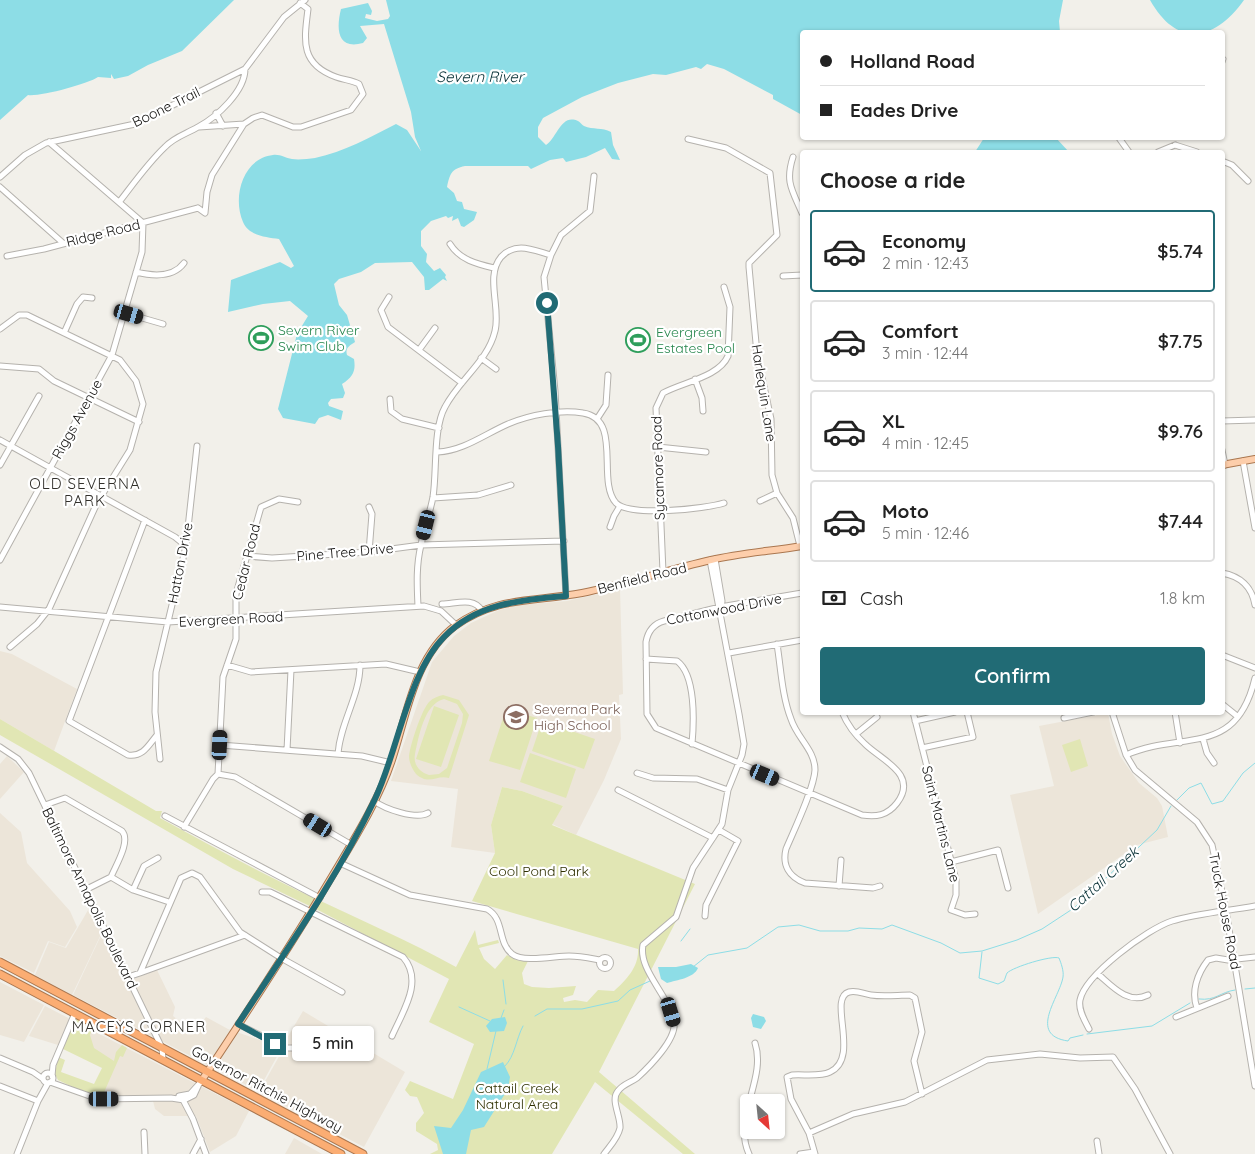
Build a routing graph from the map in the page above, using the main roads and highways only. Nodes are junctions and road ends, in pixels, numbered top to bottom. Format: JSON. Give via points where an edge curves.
{"nodes":[{"id":1,"x":1255,"y":459,"type":"edge"},
{"id":2,"x":1225,"y":465,"type":"edge"},
{"id":3,"x":800,"y":546,"type":"edge"},
{"id":4,"x":0,"y":962,"type":"edge"},
{"id":5,"x":0,"y":974,"type":"edge"},
{"id":6,"x":208,"y":1072,"type":"junction"},
{"id":7,"x":201,"y":1082,"type":"junction"},
{"id":8,"x":341,"y":1154,"type":"edge"},
{"id":9,"x":363,"y":1154,"type":"edge"}],
"edges":[{"from":1,"to":2,"type":"main road"},
{"from":3,"to":6,"type":"main road","name":"Benfield Road","via":[[713,560],[566,596],[511,601],[482,611],[456,626],[436,645],[420,672],[391,763],[340,863]]},
{"from":4,"to":6,"type":"highway","name":"Governor Ritchie Highway"},
{"from":5,"to":7,"type":"highway","name":"Governor Ritchie Highway"},
{"from":6,"to":7,"type":"main road","name":"Benfield Road"},
{"from":6,"to":9,"type":"highway","name":"Governor Ritchie Highway"},
{"from":7,"to":8,"type":"highway","name":"Governor Ritchie Highway"}]}
